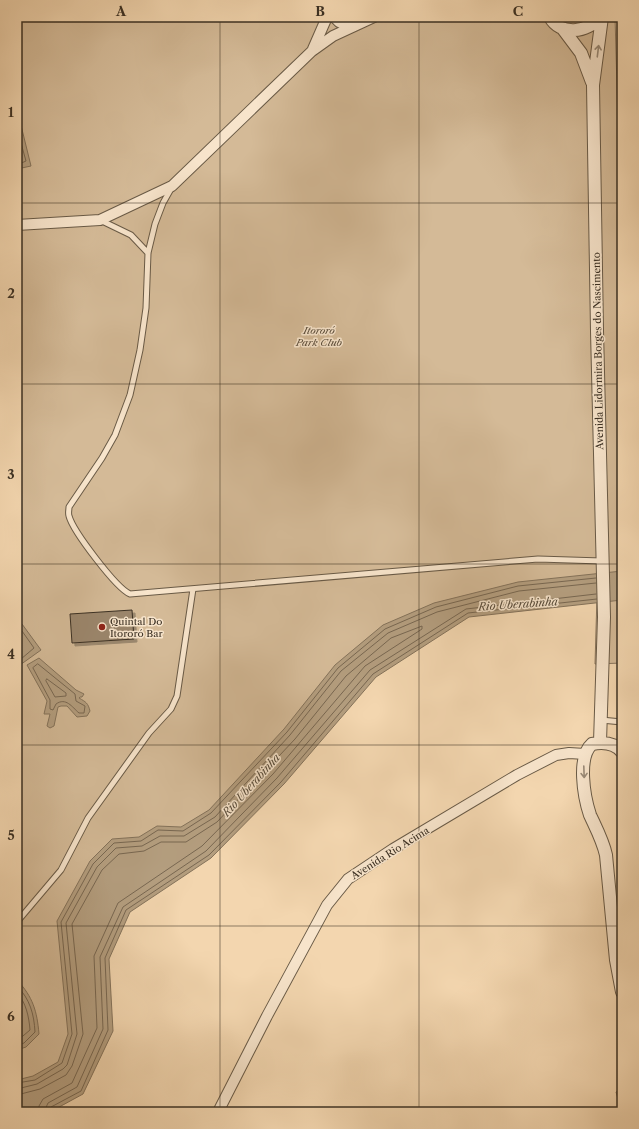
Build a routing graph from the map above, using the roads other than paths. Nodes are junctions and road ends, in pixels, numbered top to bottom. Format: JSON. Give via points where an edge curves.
{"nodes":[{"id":1,"x":327,"y":17,"type":"edge"},
{"id":2,"x":334,"y":17,"type":"edge"},
{"id":3,"x":374,"y":17,"type":"edge"},
{"id":4,"x":600,"y":17,"type":"edge"},
{"id":5,"x":549,"y":18,"type":"edge"},
{"id":6,"x":350,"y":27,"type":"junction"},
{"id":7,"x":563,"y":29,"type":"junction"},
{"id":8,"x":312,"y":51,"type":"junction"},
{"id":9,"x":593,"y":85,"type":"junction"},
{"id":10,"x":172,"y":186,"type":"junction"},
{"id":11,"x":100,"y":220,"type":"junction"},
{"id":12,"x":17,"y":225,"type":"edge"},
{"id":13,"x":148,"y":253,"type":"junction"},
{"id":14,"x":603,"y":561,"type":"junction"},
{"id":15,"x":193,"y":589,"type":"junction"},
{"id":16,"x":601,"y":720,"type":"junction"},
{"id":17,"x":622,"y":722,"type":"edge"},
{"id":18,"x":600,"y":742,"type":"junction"},
{"id":19,"x":622,"y":752,"type":"edge"},
{"id":20,"x":585,"y":754,"type":"junction"},
{"id":21,"x":17,"y":922,"type":"edge"},
{"id":22,"x":622,"y":992,"type":"edge"},
{"id":23,"x":218,"y":1112,"type":"edge"}],
"edges":[{"from":1,"to":8,"type":"street"},
{"from":2,"to":6,"type":"street"},
{"from":3,"to":6,"type":"street"},
{"from":4,"to":7,"type":"street","via":[[586,28],[575,31]]},
{"from":9,"to":4,"type":"street","name":"Avenida Lidormira Borges do Nascimento","one_way":true},
{"from":5,"to":7,"type":"street","name":"Avenida Lidormira Borges do Nascimento"},
{"from":6,"to":8,"type":"street"},
{"from":7,"to":9,"type":"street","name":"Avenida Lidormira Borges do Nascimento","via":[[581,54]]},
{"from":8,"to":10,"type":"street"},
{"from":9,"to":14,"type":"street","name":"Avenida Lidormira Borges do Nascimento","via":[[596,331]]},
{"from":10,"to":11,"type":"street"},
{"from":10,"to":13,"type":"lane","via":[[155,224]]},
{"from":11,"to":12,"type":"street"},
{"from":11,"to":13,"type":"lane","via":[[131,235]]},
{"from":13,"to":15,"type":"lane","via":[[146,308],[130,395],[115,435],[98,466],[74,497],[69,507],[69,515],[75,529],[105,570],[127,593]]},
{"from":14,"to":15,"type":"lane","via":[[538,559]]},
{"from":14,"to":16,"type":"street","name":"Avenida Lidormira Borges do Nascimento"},
{"from":15,"to":21,"type":"lane","via":[[177,696],[171,709],[149,733],[88,818],[61,870]]},
{"from":16,"to":17,"type":"lane"},
{"from":16,"to":18,"type":"street","name":"Avenida Lidormira Borges do Nascimento"},
{"from":18,"to":19,"type":"street","via":[[614,745]]},
{"from":18,"to":20,"type":"street","via":[[592,744]]},
{"from":20,"to":22,"type":"street","one_way":true,"via":[[585,792],[606,855],[616,960]]},
{"from":20,"to":23,"type":"street","name":"Avenida Rio Acima","via":[[556,755],[517,775],[348,879],[327,906]]}]}
